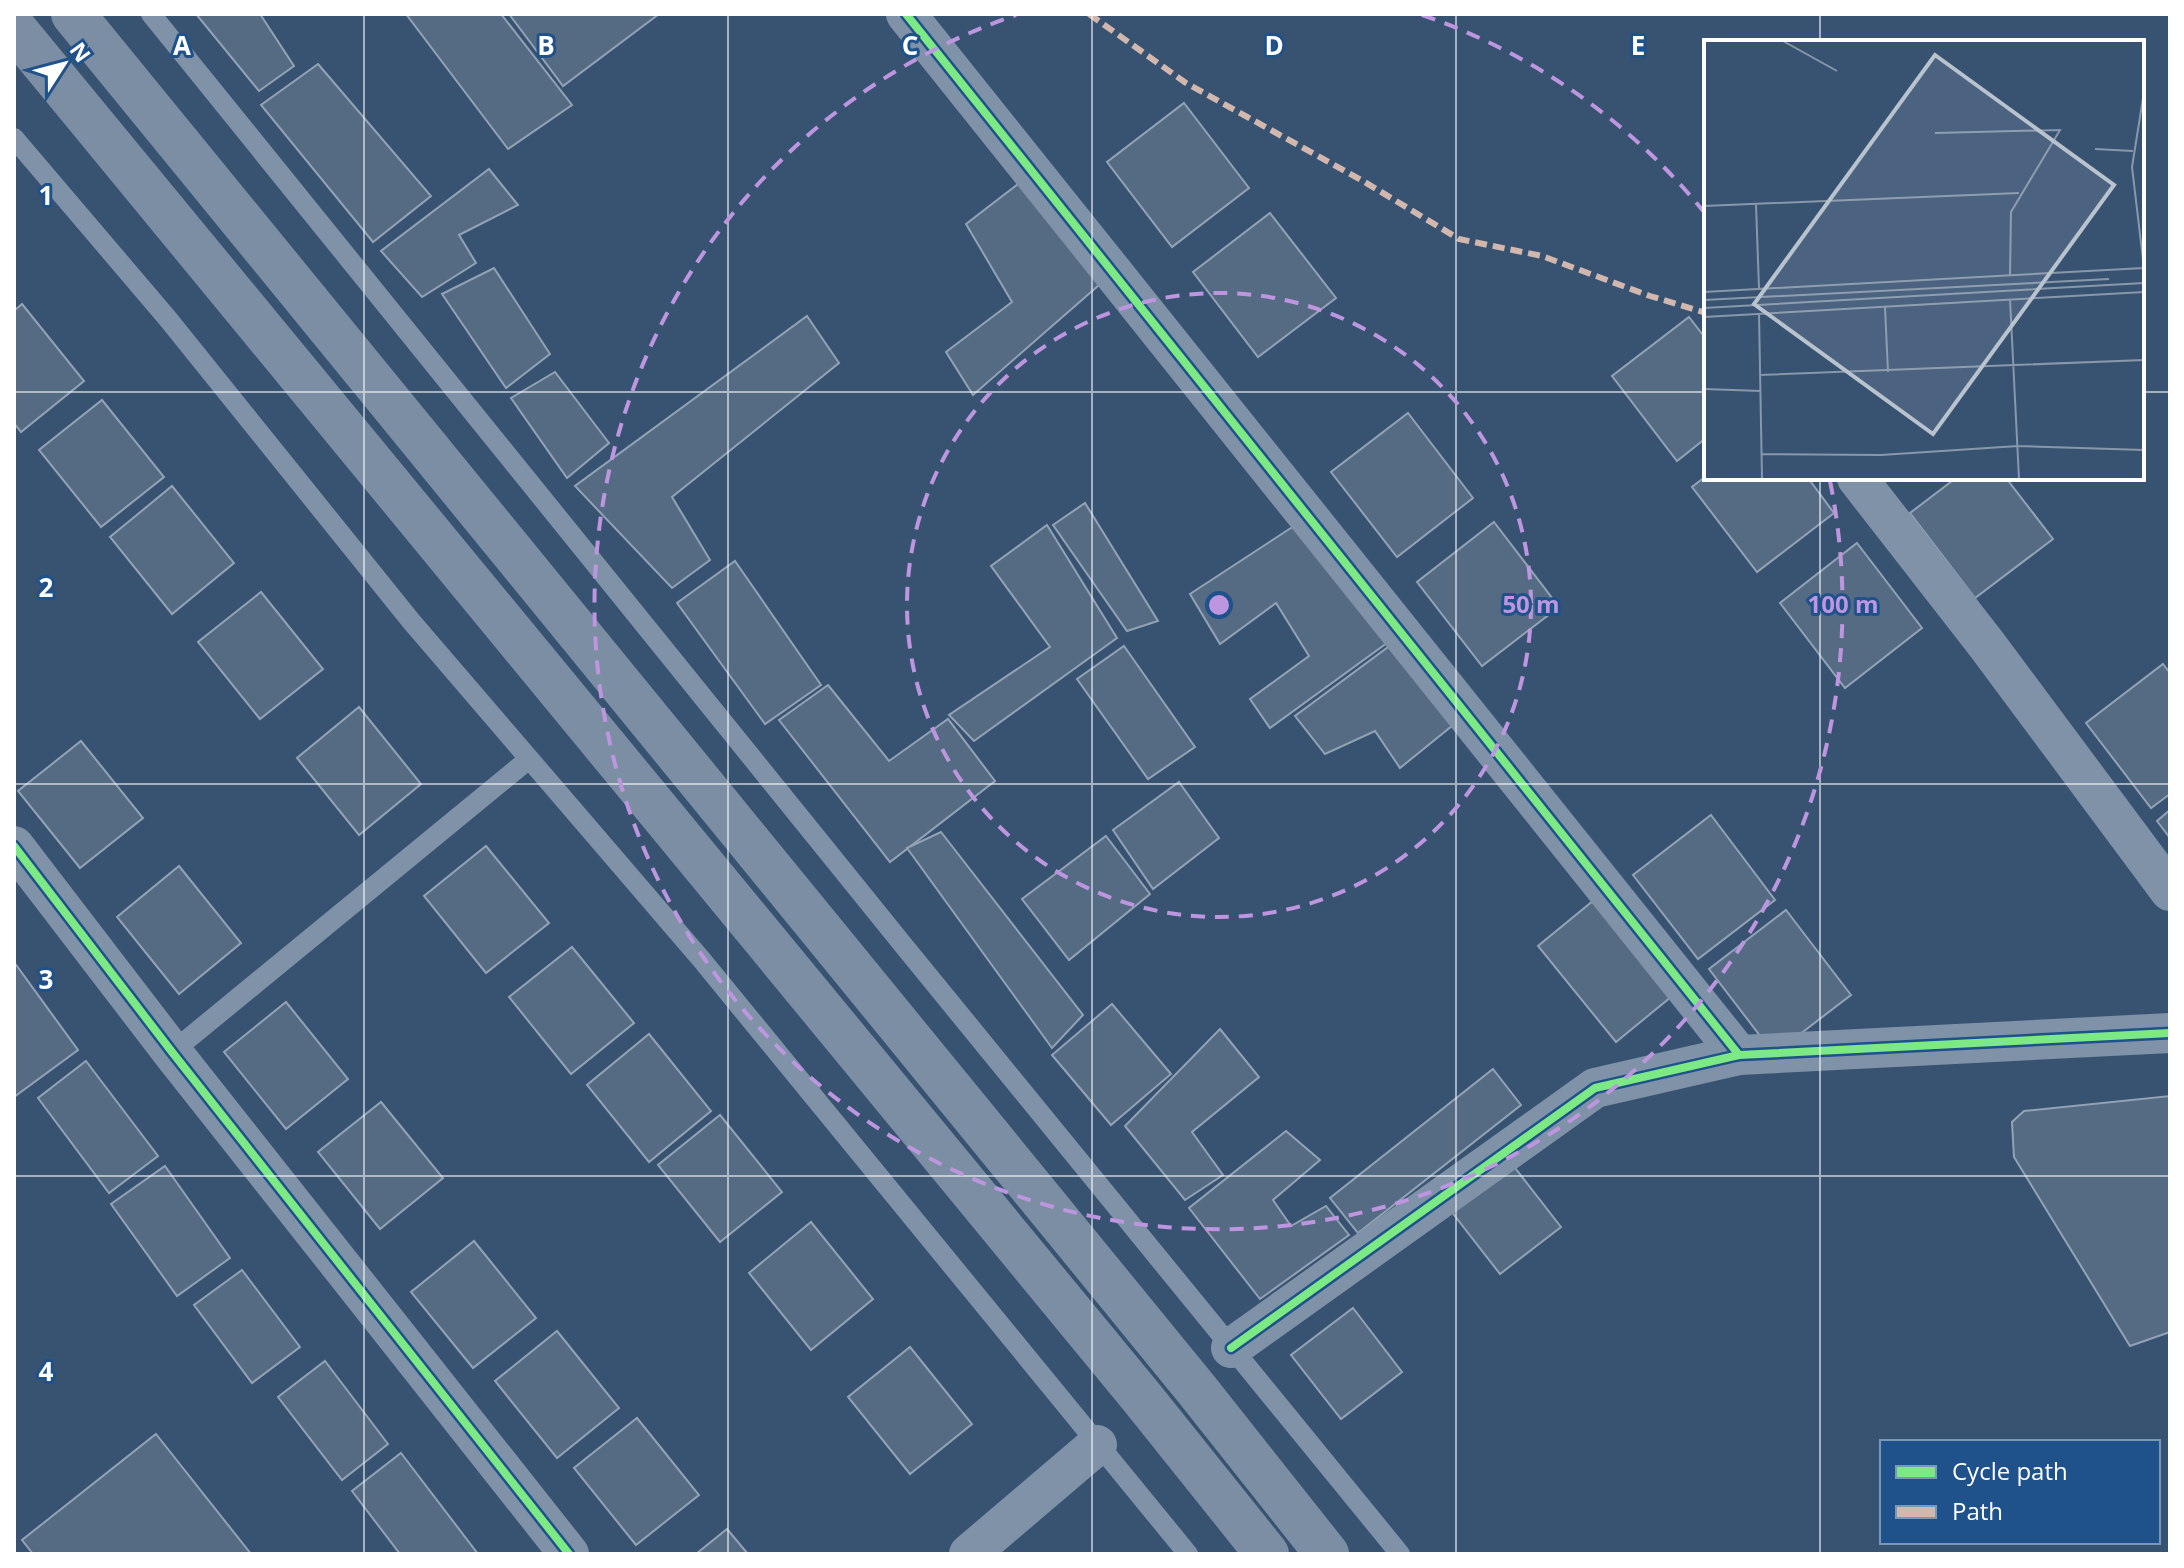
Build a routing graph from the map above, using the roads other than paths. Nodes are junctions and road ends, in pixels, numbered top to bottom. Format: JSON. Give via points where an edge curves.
{"nodes":[{"id":1,"x":73,"y":14,"type":"edge"},
{"id":2,"x":151,"y":14,"type":"edge"},
{"id":3,"x":906,"y":14,"type":"edge"},
{"id":4,"x":14,"y":28,"type":"edge"},
{"id":5,"x":14,"y":138,"type":"edge"},
{"id":6,"x":1859,"y":480,"type":"edge"},
{"id":7,"x":529,"y":759,"type":"junction"},
{"id":8,"x":14,"y":846,"type":"edge"},
{"id":9,"x":2170,"y":891,"type":"edge"},
{"id":10,"x":2170,"y":1033,"type":"edge"},
{"id":11,"x":172,"y":1052,"type":"junction"},
{"id":12,"x":1739,"y":1055,"type":"junction"},
{"id":13,"x":1231,"y":1348,"type":"junction"},
{"id":14,"x":1097,"y":1445,"type":"junction"},
{"id":15,"x":569,"y":1554,"type":"edge"},
{"id":16,"x":969,"y":1554,"type":"edge"},
{"id":17,"x":1188,"y":1554,"type":"edge"},
{"id":18,"x":1267,"y":1554,"type":"edge"},
{"id":19,"x":1327,"y":1554,"type":"edge"},
{"id":20,"x":1400,"y":1554,"type":"edge"}],
"edges":[{"from":1,"to":19,"type":"main road"},
{"from":2,"to":13,"type":"lane"},
{"from":3,"to":12,"type":"street"},
{"from":4,"to":18,"type":"main road"},
{"from":5,"to":7,"type":"lane"},
{"from":6,"to":9,"type":"street"},
{"from":7,"to":11,"type":"lane"},
{"from":7,"to":14,"type":"lane","via":[[701,959]]},
{"from":8,"to":11,"type":"street"},
{"from":10,"to":12,"type":"street"},
{"from":11,"to":15,"type":"street"},
{"from":12,"to":13,"type":"street","via":[[1595,1088]]},
{"from":13,"to":20,"type":"lane"},
{"from":14,"to":16,"type":"street"},
{"from":14,"to":17,"type":"lane"}]}
